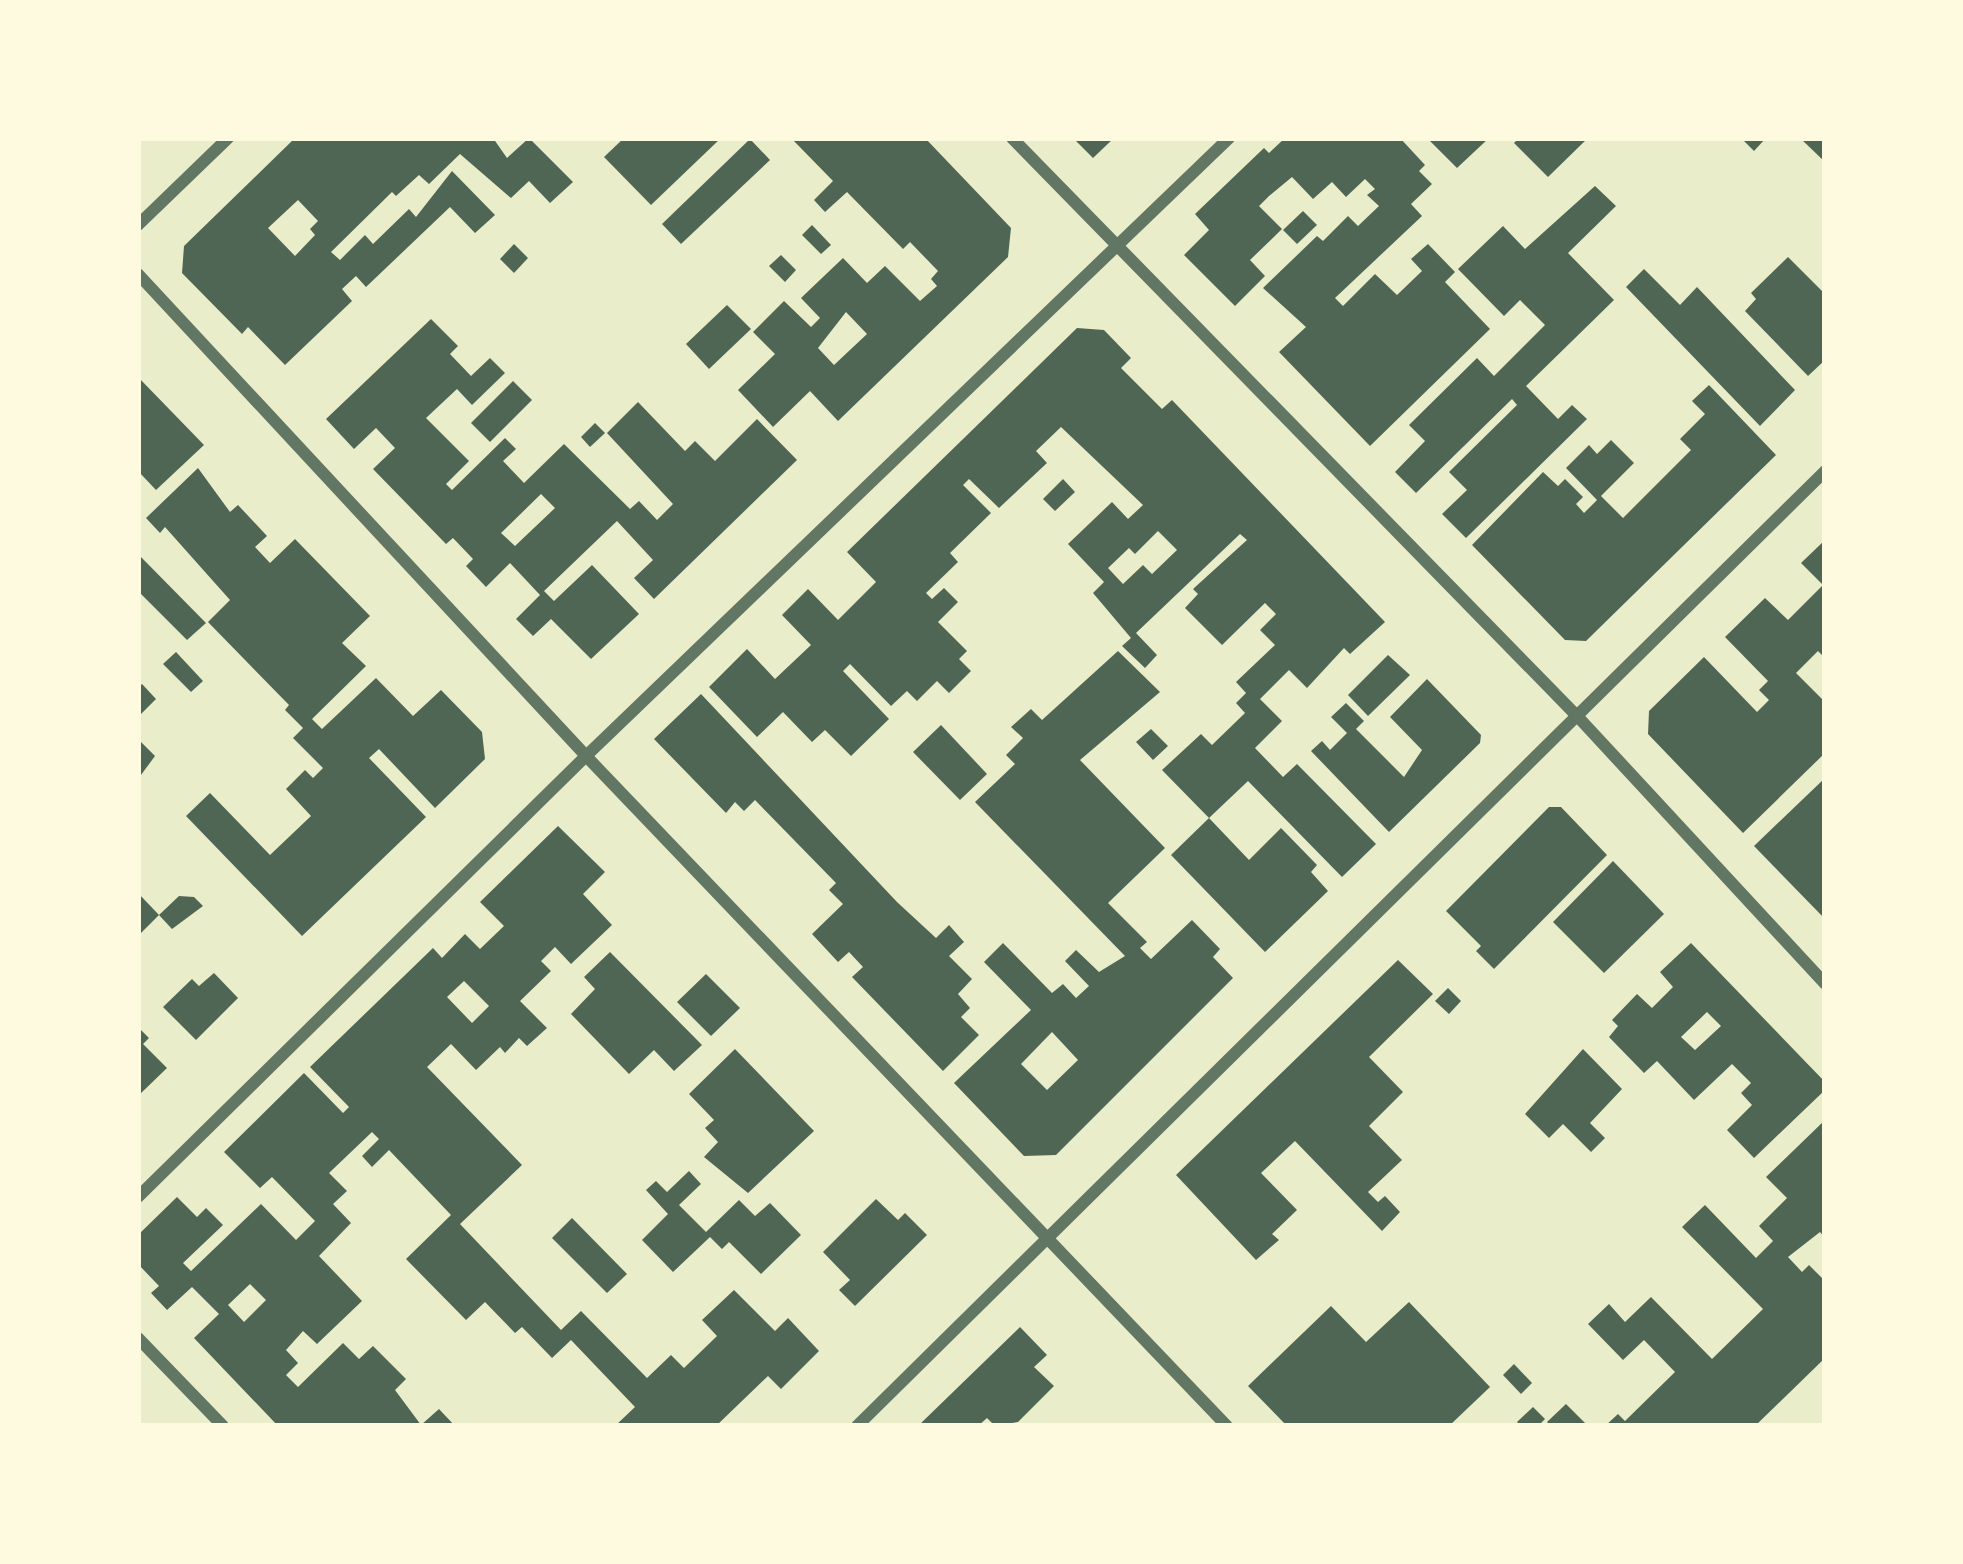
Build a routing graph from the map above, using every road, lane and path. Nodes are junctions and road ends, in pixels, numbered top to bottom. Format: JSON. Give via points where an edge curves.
{"nodes":[{"id":1,"x":229,"y":138,"type":"edge"},
{"id":2,"x":1012,"y":138,"type":"edge"},
{"id":3,"x":1229,"y":138,"type":"edge"},
{"id":4,"x":138,"y":225,"type":"edge"},
{"id":5,"x":1116,"y":248,"type":"junction"},
{"id":6,"x":138,"y":274,"type":"edge"},
{"id":7,"x":1825,"y":471,"type":"edge"},
{"id":8,"x":1579,"y":718,"type":"junction"},
{"id":9,"x":586,"y":756,"type":"junction"},
{"id":10,"x":1825,"y":984,"type":"edge"},
{"id":11,"x":138,"y":1197,"type":"edge"},
{"id":12,"x":1047,"y":1240,"type":"junction"},
{"id":13,"x":138,"y":1338,"type":"edge"},
{"id":14,"x":223,"y":1426,"type":"edge"},
{"id":15,"x":857,"y":1426,"type":"edge"},
{"id":16,"x":1227,"y":1426,"type":"edge"}],
"edges":[{"from":1,"to":4,"type":"street"},
{"from":2,"to":5,"type":"street"},
{"from":3,"to":5,"type":"street"},
{"from":5,"to":8,"type":"street"},
{"from":5,"to":9,"type":"street"},
{"from":6,"to":9,"type":"street"},
{"from":7,"to":8,"type":"street"},
{"from":8,"to":10,"type":"street"},
{"from":8,"to":12,"type":"street"},
{"from":9,"to":11,"type":"street"},
{"from":9,"to":12,"type":"street"},
{"from":12,"to":15,"type":"street"},
{"from":12,"to":16,"type":"street"},
{"from":13,"to":14,"type":"street"}]}
